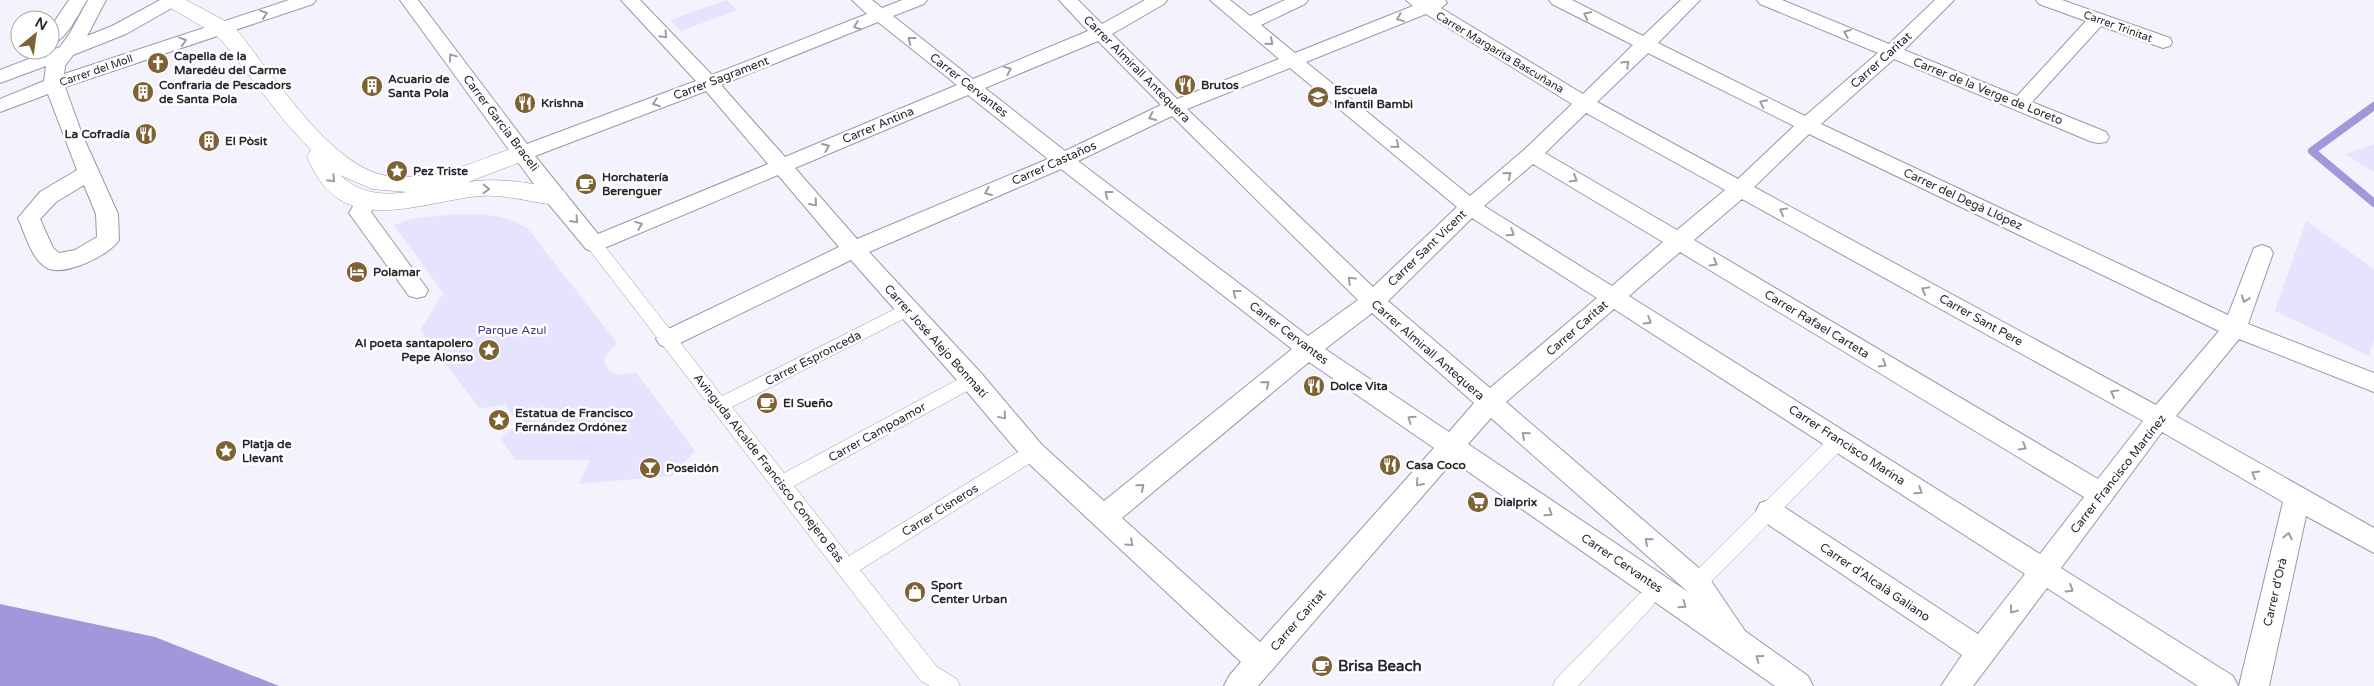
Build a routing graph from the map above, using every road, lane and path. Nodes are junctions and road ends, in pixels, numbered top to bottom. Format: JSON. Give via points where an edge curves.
{"nodes":[{"id":1,"x":78,"y":0,"type":"edge"},
{"id":2,"x":97,"y":0,"type":"edge"},
{"id":3,"x":172,"y":0,"type":"edge"},
{"id":4,"x":307,"y":0,"type":"edge"},
{"id":5,"x":409,"y":0,"type":"edge"},
{"id":6,"x":630,"y":0,"type":"edge"},
{"id":7,"x":861,"y":0,"type":"edge"},
{"id":8,"x":918,"y":0,"type":"edge"},
{"id":9,"x":1068,"y":0,"type":"edge"},
{"id":10,"x":1158,"y":0,"type":"edge"},
{"id":11,"x":1219,"y":0,"type":"edge"},
{"id":12,"x":1299,"y":0,"type":"edge"},
{"id":13,"x":1558,"y":0,"type":"edge"},
{"id":14,"x":1691,"y":0,"type":"edge"},
{"id":15,"x":1766,"y":0,"type":"edge"},
{"id":16,"x":1945,"y":0,"type":"edge"},
{"id":17,"x":2044,"y":0,"type":"edge"},
{"id":18,"x":1429,"y":2,"type":"edge"},
{"id":19,"x":881,"y":16,"type":"junction"},
{"id":20,"x":2098,"y":19,"type":"junction"},
{"id":21,"x":1249,"y":24,"type":"junction"},
{"id":22,"x":60,"y":28,"type":"edge"},
{"id":23,"x":221,"y":28,"type":"junction"},
{"id":24,"x":1102,"y":32,"type":"junction"},
{"id":25,"x":79,"y":34,"type":"junction"},
{"id":26,"x":105,"y":35,"type":"junction"},
{"id":27,"x":2163,"y":42,"type":"dead end"},
{"id":28,"x":1646,"y":45,"type":"junction"},
{"id":29,"x":66,"y":50,"type":"junction"},
{"id":30,"x":1892,"y":51,"type":"junction"},
{"id":31,"x":30,"y":60,"type":"edge"},
{"id":32,"x":1293,"y":61,"type":"junction"},
{"id":33,"x":23,"y":67,"type":"junction"},
{"id":34,"x":0,"y":77,"type":"edge"},
{"id":35,"x":709,"y":83,"type":"junction"},
{"id":36,"x":54,"y":84,"type":"junction"},
{"id":37,"x":970,"y":86,"type":"junction"},
{"id":38,"x":1585,"y":104,"type":"junction"},
{"id":39,"x":2020,"y":104,"type":"junction"},
{"id":40,"x":0,"y":106,"type":"edge"},
{"id":41,"x":1174,"y":107,"type":"junction"},
{"id":42,"x":1807,"y":125,"type":"junction"},
{"id":43,"x":311,"y":136,"type":"junction"},
{"id":44,"x":2098,"y":137,"type":"dead end"},
{"id":45,"x":523,"y":152,"type":"junction"},
{"id":46,"x":1532,"y":154,"type":"junction"},
{"id":47,"x":1063,"y":160,"type":"junction"},
{"id":48,"x":782,"y":166,"type":"junction"},
{"id":49,"x":89,"y":172,"type":"dead end"},
{"id":50,"x":1741,"y":188,"type":"junction"},
{"id":51,"x":555,"y":197,"type":"junction"},
{"id":52,"x":367,"y":201,"type":"junction"},
{"id":53,"x":1470,"y":207,"type":"junction"},
{"id":54,"x":1678,"y":241,"type":"junction"},
{"id":55,"x":594,"y":244,"type":"junction"},
{"id":56,"x":854,"y":249,"type":"junction"},
{"id":57,"x":2262,"y":253,"type":"dead end"},
{"id":58,"x":417,"y":290,"type":"dead end"},
{"id":59,"x":1611,"y":298,"type":"junction"},
{"id":60,"x":1373,"y":301,"type":"junction"},
{"id":61,"x":907,"y":310,"type":"junction"},
{"id":62,"x":2235,"y":328,"type":"junction"},
{"id":63,"x":668,"y":339,"type":"junction"},
{"id":64,"x":1308,"y":349,"type":"junction"},
{"id":65,"x":972,"y":380,"type":"junction"},
{"id":66,"x":2374,"y":383,"type":"edge"},
{"id":67,"x":1489,"y":404,"type":"junction"},
{"id":68,"x":720,"y":405,"type":"junction"},
{"id":69,"x":2159,"y":418,"type":"junction"},
{"id":70,"x":1839,"y":440,"type":"junction"},
{"id":71,"x":1451,"y":447,"type":"junction"},
{"id":72,"x":1033,"y":452,"type":"junction"},
{"id":73,"x":781,"y":484,"type":"junction"},
{"id":74,"x":2102,"y":494,"type":"junction"},
{"id":75,"x":2297,"y":499,"type":"junction"},
{"id":76,"x":1769,"y":510,"type":"junction"},
{"id":77,"x":1103,"y":518,"type":"junction"},
{"id":78,"x":2374,"y":542,"type":"edge"},
{"id":79,"x":846,"y":568,"type":"junction"},
{"id":80,"x":2042,"y":572,"type":"junction"},
{"id":81,"x":1697,"y":583,"type":"junction"},
{"id":82,"x":1646,"y":600,"type":"dead end"},
{"id":83,"x":1735,"y":640,"type":"junction"},
{"id":84,"x":1981,"y":652,"type":"junction"},
{"id":85,"x":1261,"y":662,"type":"junction"},
{"id":86,"x":949,"y":686,"type":"edge"},
{"id":87,"x":1239,"y":686,"type":"edge"},
{"id":88,"x":1564,"y":686,"type":"edge"},
{"id":89,"x":1798,"y":686,"type":"edge"},
{"id":90,"x":1956,"y":686,"type":"edge"},
{"id":91,"x":2222,"y":686,"type":"edge"},
{"id":92,"x":2254,"y":686,"type":"edge"}],
"edges":[{"from":1,"to":22,"type":"street"},
{"from":2,"to":25,"type":"street"},
{"from":3,"to":23,"type":"street"},
{"from":3,"to":26,"type":"street","via":[[136,22]]},
{"from":23,"to":4,"type":"street","name":"Carrer del Moll","one_way":true},
{"from":45,"to":5,"type":"street","name":"Carrer Garcia Braceli","one_way":true},
{"from":6,"to":35,"type":"street","name":"Carrer José Alejo Bonmatí","one_way":true},
{"from":7,"to":19,"type":"street","name":"Carrer Cervantes"},
{"from":8,"to":19,"type":"street","name":"Carrer Sagrament"},
{"from":9,"to":24,"type":"street","name":"Carrer Almirall Antequera"},
{"from":10,"to":24,"type":"street","name":"Carrer Antina"},
{"from":11,"to":21,"type":"street","name":"Carrer Francisco Marina"},
{"from":12,"to":21,"type":"street"},
{"from":28,"to":13,"type":"street","name":"Carrer del Degà Llópez","one_way":true},
{"from":14,"to":28,"type":"street","name":"Carrer Sant Vicent"},
{"from":30,"to":15,"type":"street","name":"Carrer de la Verge de Loreto","one_way":true},
{"from":16,"to":30,"type":"street","name":"Carrer Caritat"},
{"from":17,"to":20,"type":"street","name":"Carrer Trinitat"},
{"from":18,"to":32,"type":"street","name":"Carrer Castaños","one_way":true},
{"from":18,"to":38,"type":"street","name":"Carrer Margarita Bascuñana"},
{"from":19,"to":35,"type":"street","name":"Carrer Sagrament","one_way":true},
{"from":37,"to":19,"type":"street","name":"Carrer Cervantes","one_way":true},
{"from":20,"to":27,"type":"street","name":"Carrer Trinitat"},
{"from":20,"to":39,"type":"street"},
{"from":21,"to":32,"type":"street","name":"Carrer Francisco Marina","one_way":true},
{"from":36,"to":23,"type":"street","name":"Carrer del Moll","one_way":true},
{"from":23,"to":43,"type":"street"},
{"from":37,"to":24,"type":"street","name":"Carrer Antina","one_way":true},
{"from":24,"to":41,"type":"street","name":"Carrer Almirall Antequera"},
{"from":25,"to":26,"type":"street"},
{"from":25,"to":29,"type":"street"},
{"from":26,"to":29,"type":"street"},
{"from":38,"to":28,"type":"street","name":"Carrer Sant Vicent","one_way":true},
{"from":42,"to":28,"type":"street","name":"Carrer del Degà Llópez","one_way":true},
{"from":29,"to":33,"type":"street"},
{"from":29,"to":36,"type":"street","via":[[55,66]]},
{"from":30,"to":39,"type":"street","name":"Carrer de la Verge de Loreto"},
{"from":30,"to":42,"type":"street","name":"Carrer Caritat"},
{"from":31,"to":33,"type":"street"},
{"from":32,"to":41,"type":"street","name":"Carrer Castaños"},
{"from":32,"to":53,"type":"street","name":"Carrer Francisco Marina","one_way":true},
{"from":33,"to":34,"type":"street"},
{"from":33,"to":36,"type":"street","via":[[26,81]]},
{"from":35,"to":45,"type":"street","name":"Carrer Sagrament","one_way":true},
{"from":35,"to":48,"type":"street","name":"Carrer José Alejo Bonmatí"},
{"from":36,"to":40,"type":"street","name":"Carrer del Moll"},
{"from":36,"to":49,"type":"street"},
{"from":37,"to":47,"type":"street","name":"Carrer Cervantes"},
{"from":48,"to":37,"type":"street","name":"Carrer Antina","one_way":true},
{"from":38,"to":46,"type":"street","name":"Carrer Sant Vicent"},
{"from":38,"to":50,"type":"street","name":"Carrer Sant Pere"},
{"from":39,"to":44,"type":"street","name":"Carrer de la Verge de Loreto"},
{"from":41,"to":47,"type":"street","name":"Carrer Castaños","one_way":true},
{"from":60,"to":41,"type":"street","name":"Carrer Almirall Antequera","one_way":true},
{"from":42,"to":50,"type":"street","name":"Carrer Caritat"},
{"from":42,"to":62,"type":"street","name":"Carrer del Degà Llópez"},
{"from":43,"to":45,"type":"street","via":[[346,169],[372,181],[397,184],[426,183],[467,174]]},
{"from":43,"to":52,"type":"street","one_way":true,"via":[[328,177],[349,195]]},
{"from":45,"to":51,"type":"street","name":"Carrer Garcia Braceli"},
{"from":53,"to":46,"type":"street","name":"Carrer Sant Vicent","one_way":true},
{"from":46,"to":54,"type":"street","name":"Carrer Rafael Carteta","one_way":true},
{"from":47,"to":56,"type":"street","name":"Carrer Castaños","one_way":true},
{"from":64,"to":47,"type":"street","name":"Carrer Cervantes","one_way":true},
{"from":55,"to":48,"type":"street","name":"Carrer Antina","one_way":true},
{"from":48,"to":56,"type":"street","name":"Carrer José Alejo Bonmatí","one_way":true},
{"from":50,"to":54,"type":"street","name":"Carrer Caritat"},
{"from":69,"to":50,"type":"street","name":"Carrer Sant Pere","one_way":true},
{"from":52,"to":51,"type":"street","one_way":true,"via":[[416,199],[481,188]]},
{"from":51,"to":55,"type":"street","name":"Carrer Garcia Braceli","one_way":true},
{"from":52,"to":58,"type":"street","via":[[360,213]]},
{"from":53,"to":59,"type":"street","name":"Carrer Francisco Marina","one_way":true},
{"from":53,"to":60,"type":"street","name":"Carrer Sant Vicent"},
{"from":54,"to":59,"type":"street","name":"Carrer Caritat"},
{"from":54,"to":74,"type":"street","name":"Carrer Rafael Carteta","one_way":true},
{"from":55,"to":63,"type":"street","name":"Avinguda Alcalde Francisco Conejero Bas"},
{"from":56,"to":61,"type":"street","name":"Carrer José Alejo Bonmatí"},
{"from":56,"to":63,"type":"street","name":"Carrer Castaños"},
{"from":57,"to":62,"type":"street","name":"Carrer Francisco Martínez","one_way":true},
{"from":59,"to":67,"type":"street","name":"Carrer Caritat"},
{"from":59,"to":70,"type":"street","name":"Carrer Francisco Marina","one_way":true},
{"from":60,"to":64,"type":"street","name":"Carrer Sant Vicent"},
{"from":60,"to":67,"type":"street","name":"Carrer Almirall Antequera"},
{"from":61,"to":65,"type":"street","name":"Carrer José Alejo Bonmatí"},
{"from":61,"to":68,"type":"street","name":"Carrer Espronceda"},
{"from":62,"to":66,"type":"street","name":"Carrer del Degà Llópez"},
{"from":62,"to":69,"type":"street","name":"Carrer Francisco Martínez"},
{"from":63,"to":68,"type":"street","name":"Avinguda Alcalde Francisco Conejero Bas"},
{"from":71,"to":64,"type":"street","name":"Carrer Cervantes","one_way":true},
{"from":77,"to":64,"type":"street","name":"Carrer Sant Vicent","one_way":true},
{"from":65,"to":72,"type":"street","name":"Carrer José Alejo Bonmatí","one_way":true},
{"from":65,"to":73,"type":"street","name":"Carrer Campoamor"},
{"from":67,"to":71,"type":"street","name":"Carrer Caritat"},
{"from":81,"to":67,"type":"street","name":"Carrer Almirall Antequera","one_way":true},
{"from":68,"to":73,"type":"street","name":"Avinguda Alcalde Francisco Conejero Bas"},
{"from":69,"to":74,"type":"street","name":"Carrer Francisco Martínez"},
{"from":75,"to":69,"type":"street","name":"Carrer Sant Pere","one_way":true},
{"from":70,"to":76,"type":"street"},
{"from":70,"to":80,"type":"street","name":"Carrer Francisco Marina","one_way":true},
{"from":71,"to":83,"type":"street","name":"Carrer Cervantes","one_way":true},
{"from":71,"to":85,"type":"street","name":"Carrer Caritat","one_way":true},
{"from":72,"to":77,"type":"street","name":"Carrer José Alejo Bonmatí"},
{"from":72,"to":79,"type":"street","name":"Carrer Cisneros"},
{"from":73,"to":79,"type":"street","name":"Avinguda Alcalde Francisco Conejero Bas"},
{"from":74,"to":80,"type":"street","name":"Carrer Francisco Martínez"},
{"from":75,"to":78,"type":"street","name":"Carrer Sant Pere"},
{"from":92,"to":75,"type":"street","name":"Carrer d'Orà","one_way":true},
{"from":76,"to":81,"type":"street"},
{"from":76,"to":84,"type":"street","name":"Carrer d'Alcalà Galiano"},
{"from":77,"to":85,"type":"street","name":"Carrer José Alejo Bonmatí","one_way":true},
{"from":79,"to":86,"type":"street","name":"Avinguda Alcalde Francisco Conejero Bas","via":[[929,674]]},
{"from":80,"to":84,"type":"street","name":"Carrer Francisco Martínez","one_way":true},
{"from":80,"to":91,"type":"street","name":"Carrer Francisco Marina","one_way":true},
{"from":81,"to":83,"type":"street","name":"Carrer Almirall Antequera"},
{"from":82,"to":88,"type":"street"},
{"from":89,"to":83,"type":"street","name":"Carrer Almirall Antequera","one_way":true},
{"from":84,"to":90,"type":"street","name":"Carrer Francisco Martínez"},
{"from":85,"to":87,"type":"street","name":"Carrer Caritat"}]}
